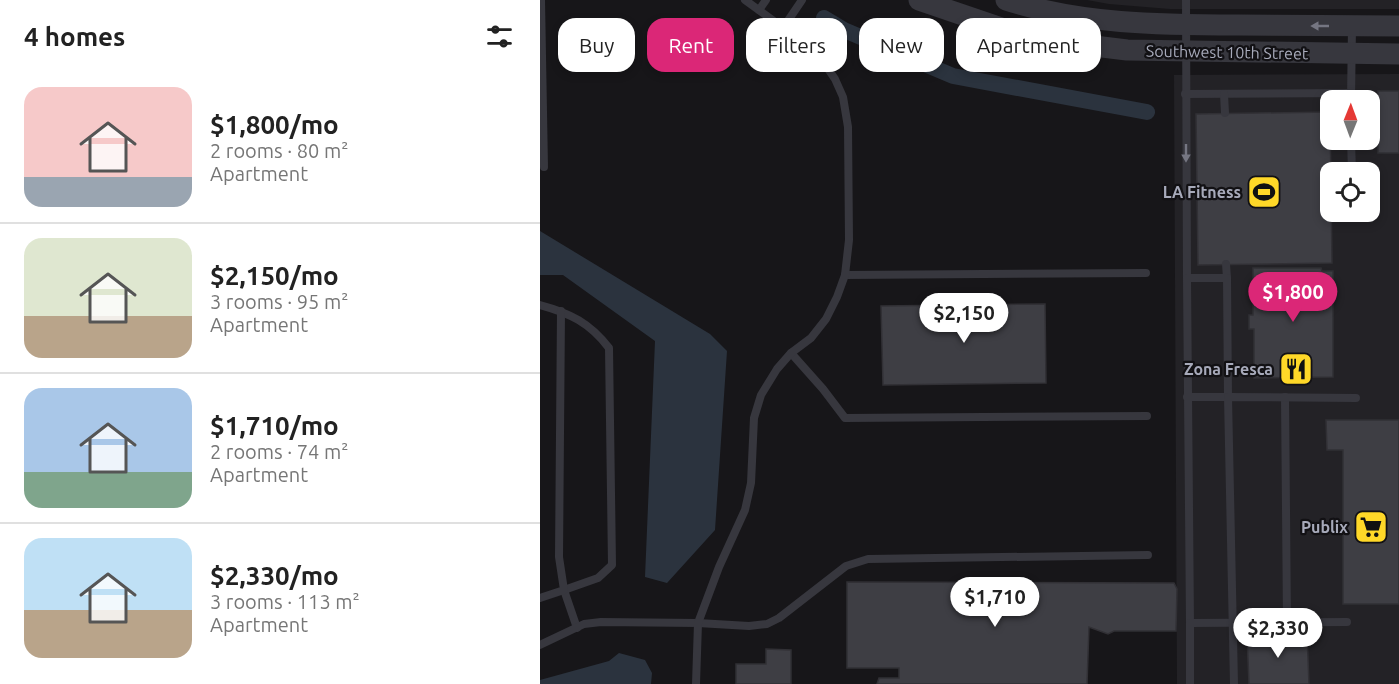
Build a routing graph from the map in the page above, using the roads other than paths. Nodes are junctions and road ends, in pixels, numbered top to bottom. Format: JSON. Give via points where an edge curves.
{"nodes":[{"id":1,"x":541,"y":0,"type":"edge"},
{"id":2,"x":745,"y":0,"type":"edge"},
{"id":3,"x":766,"y":0,"type":"edge"},
{"id":4,"x":802,"y":0,"type":"edge"},
{"id":5,"x":919,"y":0,"type":"edge"},
{"id":6,"x":1185,"y":0,"type":"edge"},
{"id":7,"x":1012,"y":1,"type":"edge"},
{"id":8,"x":759,"y":10,"type":"junction"},
{"id":9,"x":770,"y":18,"type":"edge"},
{"id":10,"x":790,"y":18,"type":"edge"},
{"id":11,"x":1185,"y":25,"type":"junction"},
{"id":12,"x":1352,"y":26,"type":"junction"},
{"id":13,"x":1399,"y":26,"type":"edge"},
{"id":14,"x":1185,"y":51,"type":"junction"},
{"id":15,"x":1351,"y":53,"type":"junction"},
{"id":16,"x":1399,"y":54,"type":"edge"},
{"id":17,"x":830,"y":72,"type":"edge"},
{"id":18,"x":1351,"y":90,"type":"edge"},
{"id":19,"x":1185,"y":94,"type":"junction"},
{"id":20,"x":1224,"y":94,"type":"junction"},
{"id":21,"x":1320,"y":96,"type":"edge"},
{"id":22,"x":1225,"y":113,"type":"dead end"},
{"id":23,"x":544,"y":167,"type":"dead end"},
{"id":24,"x":1226,"y":264,"type":"dead end"},
{"id":25,"x":1146,"y":273,"type":"dead end"},
{"id":26,"x":845,"y":275,"type":"junction"},
{"id":27,"x":1187,"y":278,"type":"junction"},
{"id":28,"x":1227,"y":278,"type":"junction"},
{"id":29,"x":540,"y":305,"type":"edge"},
{"id":30,"x":561,"y":310,"type":"junction"},
{"id":31,"x":791,"y":353,"type":"junction"},
{"id":32,"x":1187,"y":397,"type":"junction"},
{"id":33,"x":1228,"y":397,"type":"junction"},
{"id":34,"x":1285,"y":397,"type":"junction"},
{"id":35,"x":1356,"y":398,"type":"dead end"},
{"id":36,"x":1147,"y":416,"type":"dead end"},
{"id":37,"x":1148,"y":555,"type":"dead end"},
{"id":38,"x":564,"y":590,"type":"junction"},
{"id":39,"x":540,"y":598,"type":"edge"},
{"id":40,"x":1287,"y":622,"type":"junction"},
{"id":41,"x":1347,"y":622,"type":"dead end"},
{"id":42,"x":698,"y":623,"type":"junction"},
{"id":43,"x":1190,"y":623,"type":"junction"},
{"id":44,"x":1232,"y":624,"type":"junction"},
{"id":45,"x":577,"y":628,"type":"junction"},
{"id":46,"x":540,"y":645,"type":"edge"},
{"id":47,"x":696,"y":684,"type":"edge"},
{"id":48,"x":1190,"y":684,"type":"edge"},
{"id":49,"x":1234,"y":684,"type":"edge"}],
"edges":[{"from":1,"to":23,"type":"lane"},
{"from":2,"to":8,"type":"lane"},
{"from":3,"to":8,"type":"lane"},
{"from":4,"to":10,"type":"lane"},
{"from":5,"to":14,"type":"street","name":"Southwest 10th Street","via":[[1053,41],[1127,50]]},
{"from":6,"to":11,"type":"lane"},
{"from":7,"to":11,"type":"street","name":"Southwest 10th Street","via":[[1058,14]]},
{"from":8,"to":9,"type":"lane"},
{"from":12,"to":11,"type":"street","name":"Southwest 10th Street","one_way":true},
{"from":11,"to":14,"type":"lane"},
{"from":12,"to":13,"type":"street","name":"Southwest 10th Street"},
{"from":12,"to":15,"type":"lane"},
{"from":14,"to":15,"type":"street","name":"Southwest 10th Street"},
{"from":14,"to":19,"type":"lane"},
{"from":15,"to":16,"type":"street","name":"Southwest 10th Street"},
{"from":15,"to":18,"type":"lane"},
{"from":17,"to":26,"type":"lane","via":[[843,97],[848,127],[849,240]]},
{"from":19,"to":20,"type":"lane"},
{"from":19,"to":27,"type":"lane","one_way":true},
{"from":20,"to":21,"type":"lane"},
{"from":20,"to":22,"type":"lane"},
{"from":24,"to":28,"type":"lane"},
{"from":25,"to":26,"type":"lane"},
{"from":26,"to":31,"type":"lane","via":[[826,319],[811,338]]},
{"from":27,"to":28,"type":"lane"},
{"from":27,"to":32,"type":"lane"},
{"from":28,"to":33,"type":"lane"},
{"from":29,"to":30,"type":"lane"},
{"from":30,"to":38,"type":"lane","via":[[559,557]]},
{"from":30,"to":38,"type":"lane","via":[[596,330],[609,348],[612,565],[598,578]]},
{"from":31,"to":36,"type":"lane","via":[[844,418]]},
{"from":31,"to":42,"type":"lane","via":[[761,395],[754,418],[751,483],[745,510]]},
{"from":32,"to":33,"type":"lane"},
{"from":32,"to":43,"type":"lane"},
{"from":33,"to":34,"type":"lane"},
{"from":33,"to":44,"type":"lane"},
{"from":34,"to":35,"type":"lane"},
{"from":34,"to":40,"type":"lane"},
{"from":37,"to":42,"type":"lane","via":[[868,559],[846,566],[767,624]]},
{"from":38,"to":39,"type":"lane"},
{"from":38,"to":45,"type":"lane"},
{"from":40,"to":41,"type":"lane"},
{"from":40,"to":44,"type":"lane"},
{"from":42,"to":45,"type":"lane","via":[[601,621]]},
{"from":42,"to":47,"type":"lane"},
{"from":43,"to":44,"type":"lane"},
{"from":43,"to":48,"type":"lane"},
{"from":44,"to":49,"type":"lane"},
{"from":45,"to":46,"type":"lane"}]}
